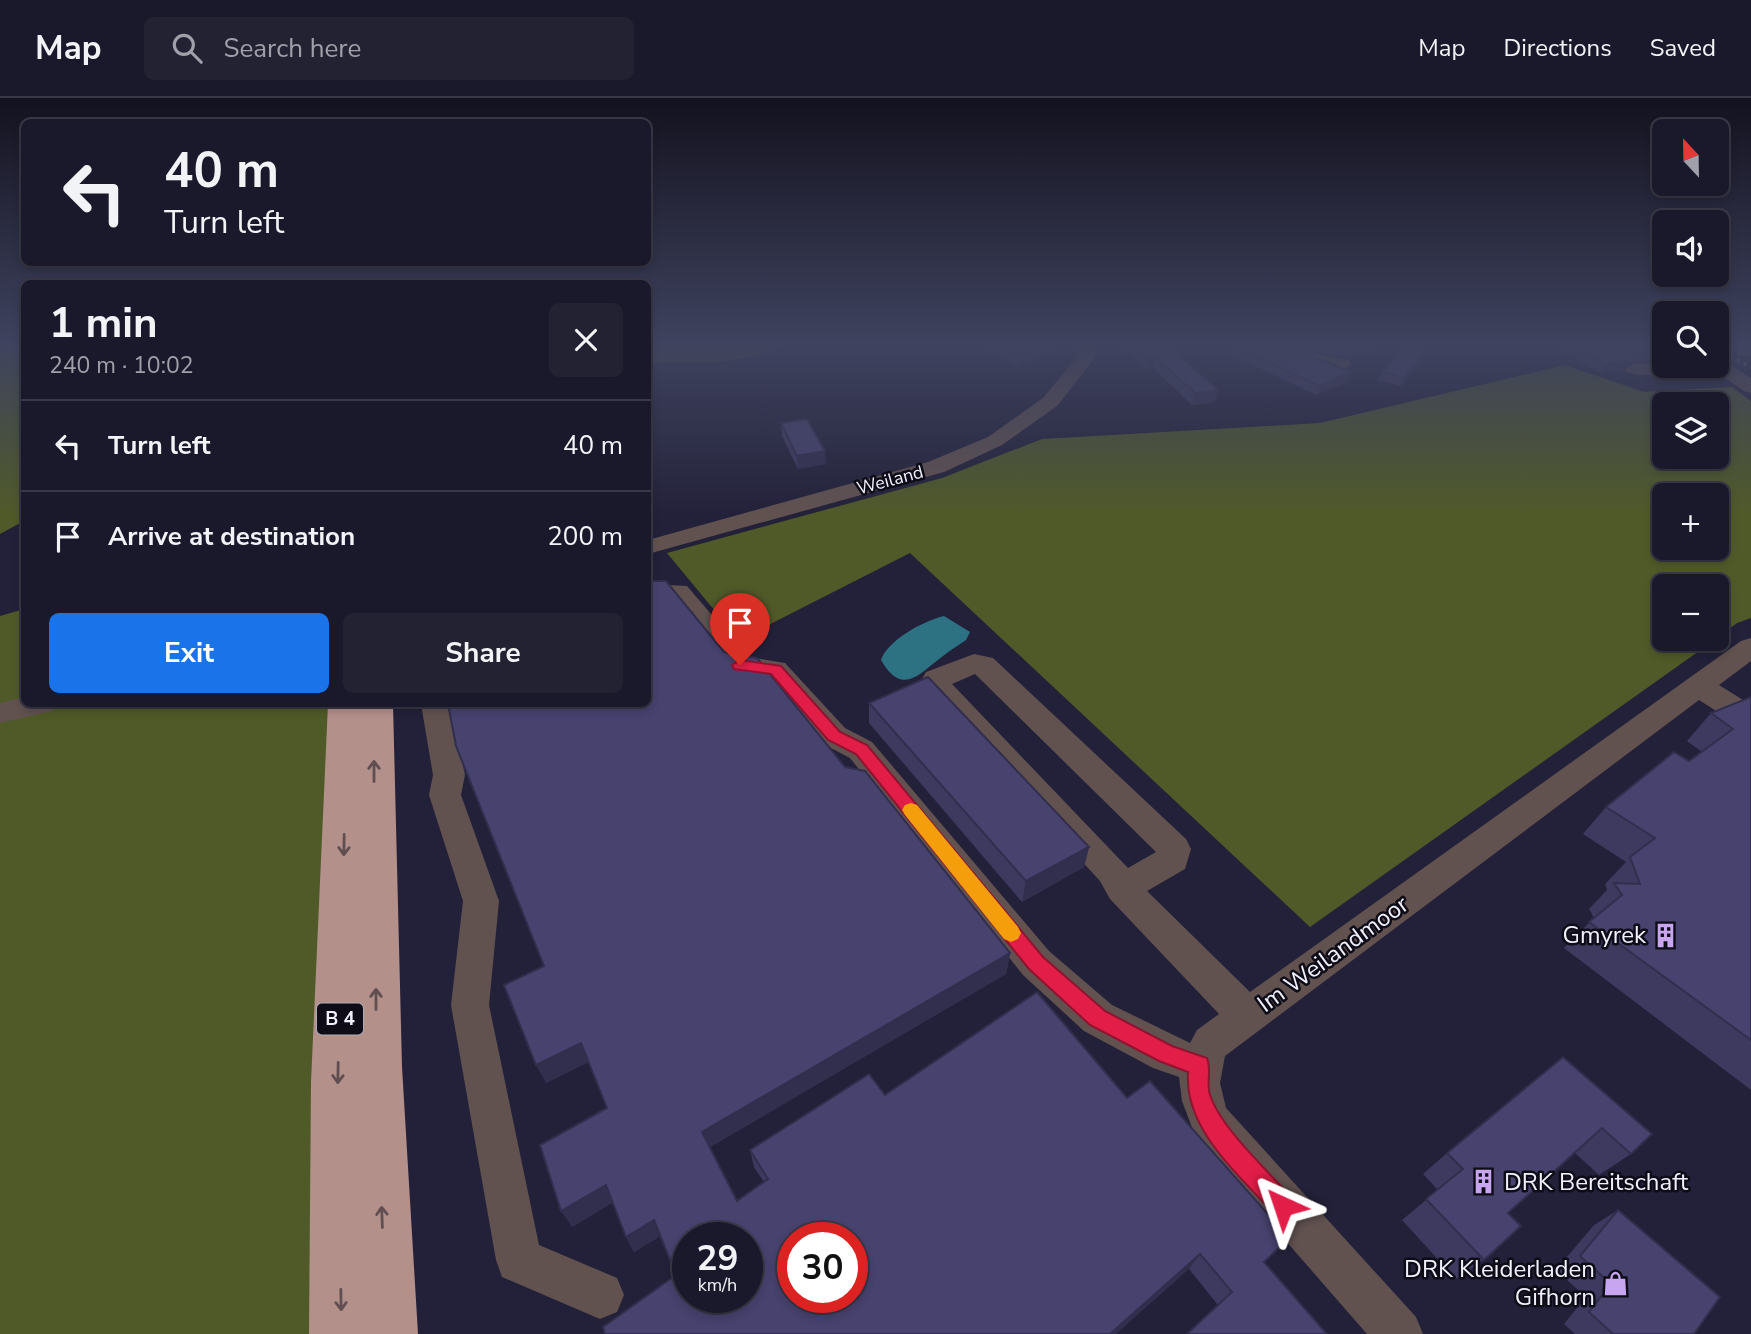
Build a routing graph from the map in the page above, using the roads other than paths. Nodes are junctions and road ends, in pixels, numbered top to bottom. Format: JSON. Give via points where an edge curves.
{"nodes":[{"id":1,"x":1050,"y":402,"type":"edge"},
{"id":2,"x":651,"y":546,"type":"edge"},
{"id":3,"x":651,"y":593,"type":"edge"},
{"id":4,"x":1751,"y":648,"type":"edge"},
{"id":5,"x":1699,"y":686,"type":"junction"},
{"id":6,"x":28,"y":707,"type":"edge"},
{"id":7,"x":347,"y":707,"type":"edge"},
{"id":8,"x":374,"y":707,"type":"edge"},
{"id":9,"x":436,"y":707,"type":"edge"},
{"id":10,"x":0,"y":713,"type":"edge"},
{"id":11,"x":1751,"y":719,"type":"edge"},
{"id":12,"x":1122,"y":889,"type":"junction"},
{"id":13,"x":1248,"y":1017,"type":"junction"},
{"id":14,"x":1199,"y":1065,"type":"junction"},
{"id":15,"x":600,"y":1295,"type":"dead end"},
{"id":16,"x":341,"y":1334,"type":"edge"},
{"id":17,"x":386,"y":1334,"type":"edge"},
{"id":18,"x":1398,"y":1334,"type":"edge"}],
"edges":[{"from":1,"to":2,"type":"street","name":"Weiland","via":[[995,441],[936,467]]},
{"from":3,"to":14,"type":"street","via":[[678,592],[740,665],[775,670],[834,736],[861,750],[1036,963],[1098,1018],[1167,1054]]},
{"from":4,"to":5,"type":"street","name":"Im Weilandmoor"},
{"from":5,"to":11,"type":"lane"},
{"from":5,"to":13,"type":"street","name":"Im Weilandmoor","via":[[1402,915]]},
{"from":6,"to":10,"type":"street"},
{"from":7,"to":16,"type":"highway","number":"B 4","one_way":true,"via":[[338,1082]]},
{"from":17,"to":8,"type":"highway","number":"B 4","one_way":true,"via":[[376,1067]]},
{"from":9,"to":15,"type":"street","via":[[449,775],[445,795],[481,901],[470,1004],[519,1260]]},
{"from":12,"to":12,"type":"street","via":[[1112,871],[937,686],[936,679],[974,663],[983,664],[1174,849],[1173,859]]},
{"from":12,"to":13,"type":"street"},
{"from":13,"to":14,"type":"street","name":"Im Weilandmoor","via":[[1211,1043]]},
{"from":14,"to":18,"type":"street","via":[[1198,1092],[1210,1123]]}]}
